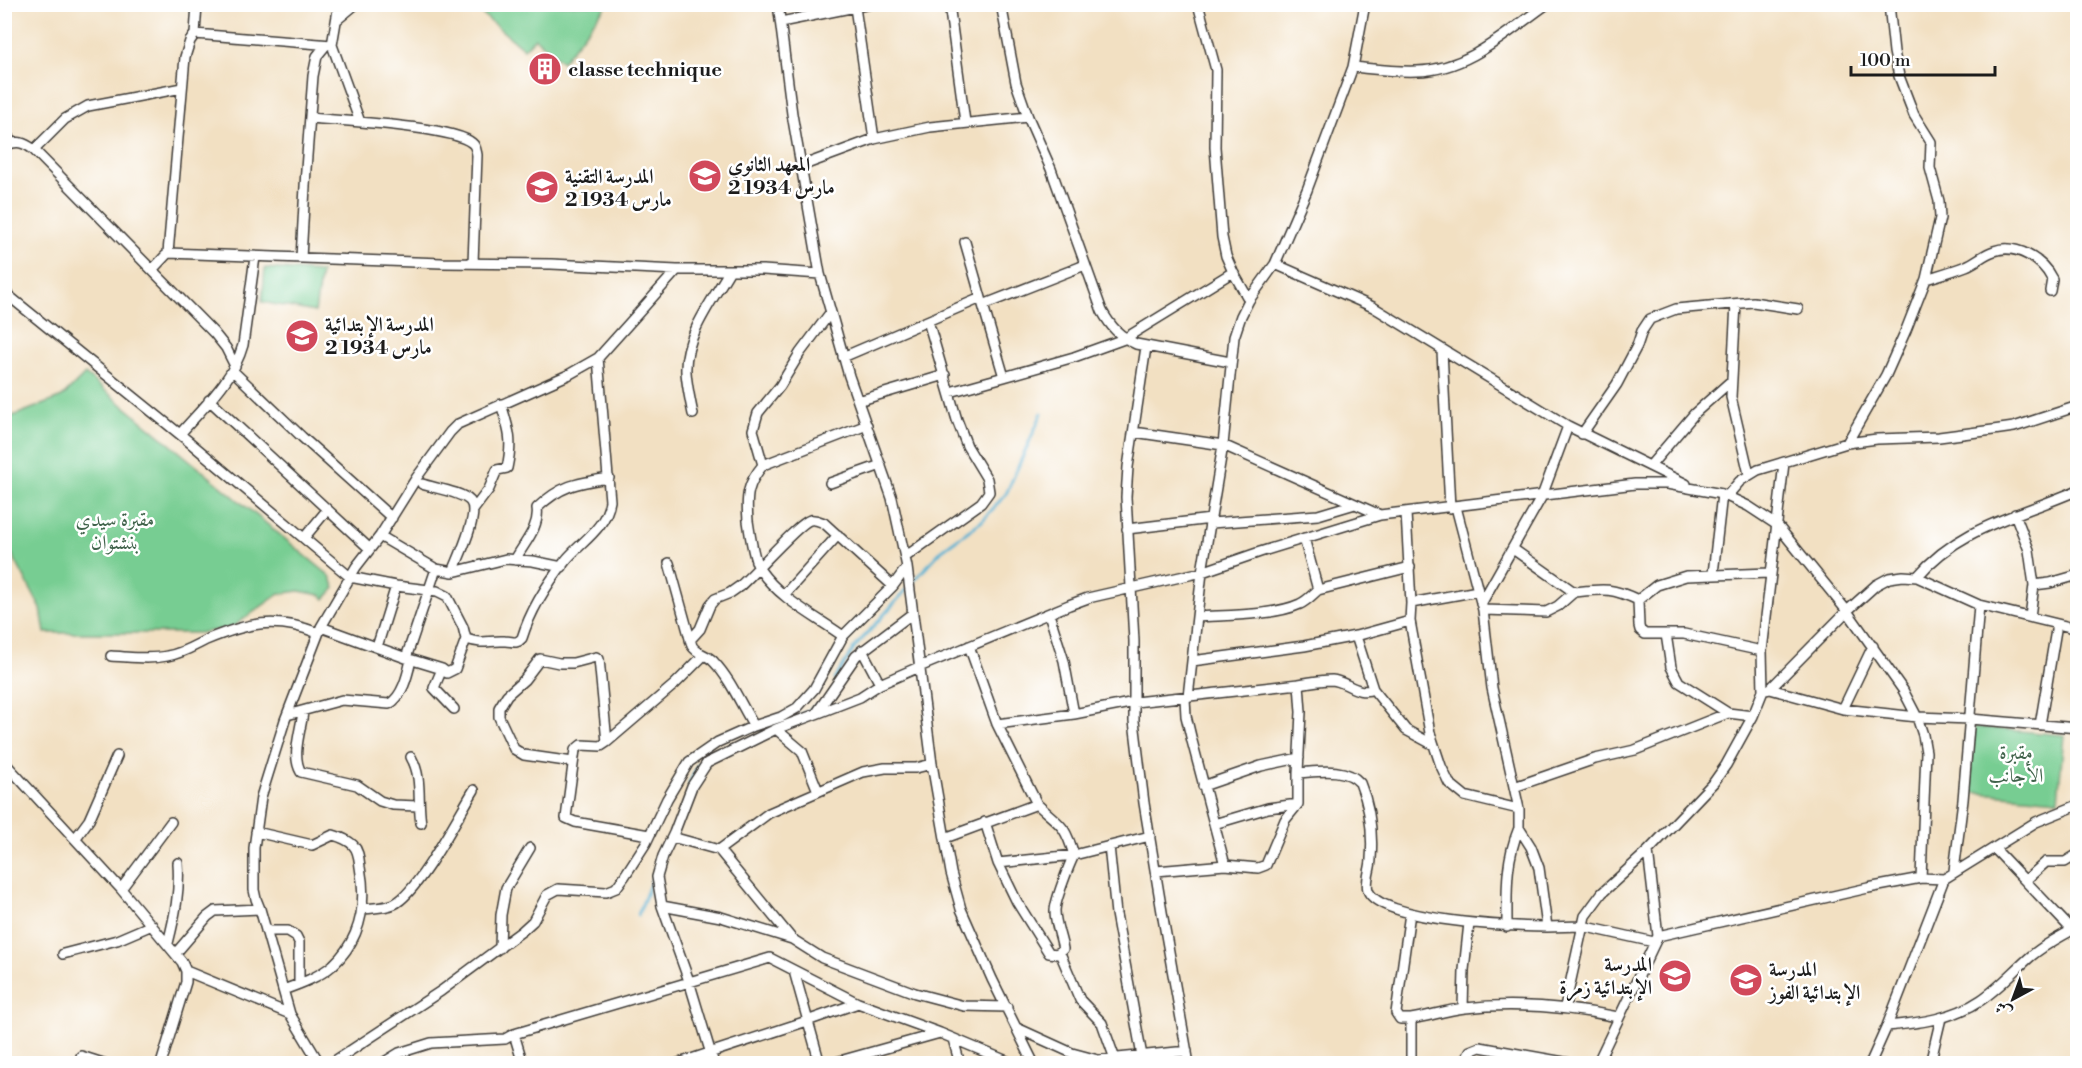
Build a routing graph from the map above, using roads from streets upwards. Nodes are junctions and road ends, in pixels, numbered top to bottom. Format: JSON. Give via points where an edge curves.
{"nodes":[{"id":1,"x":197,"y":4,"type":"edge"},
{"id":2,"x":339,"y":4,"type":"edge"},
{"id":3,"x":356,"y":4,"type":"edge"},
{"id":4,"x":778,"y":4,"type":"edge"},
{"id":5,"x":870,"y":4,"type":"edge"},
{"id":6,"x":949,"y":4,"type":"edge"},
{"id":7,"x":1001,"y":4,"type":"edge"},
{"id":8,"x":1198,"y":4,"type":"edge"},
{"id":9,"x":1365,"y":4,"type":"edge"},
{"id":10,"x":1547,"y":4,"type":"edge"},
{"id":11,"x":1889,"y":4,"type":"edge"},
{"id":12,"x":855,"y":7,"type":"junction"},
{"id":13,"x":338,"y":19,"type":"junction"},
{"id":14,"x":781,"y":22,"type":"junction"},
{"id":15,"x":195,"y":33,"type":"junction"},
{"id":16,"x":329,"y":45,"type":"junction"},
{"id":17,"x":1353,"y":67,"type":"junction"},
{"id":18,"x":182,"y":88,"type":"junction"},
{"id":19,"x":1028,"y":117,"type":"junction"},
{"id":20,"x":310,"y":118,"type":"junction"},
{"id":21,"x":4,"y":119,"type":"edge"},
{"id":22,"x":360,"y":122,"type":"junction"},
{"id":23,"x":965,"y":122,"type":"junction"},
{"id":24,"x":874,"y":139,"type":"junction"},
{"id":25,"x":7,"y":145,"type":"edge"},
{"id":26,"x":34,"y":150,"type":"junction"},
{"id":27,"x":801,"y":166,"type":"junction"},
{"id":28,"x":965,"y":242,"type":"dead end"},
{"id":29,"x":168,"y":253,"type":"junction"},
{"id":30,"x":255,"y":257,"type":"junction"},
{"id":31,"x":301,"y":258,"type":"junction"},
{"id":32,"x":473,"y":263,"type":"junction"},
{"id":33,"x":1275,"y":264,"type":"junction"},
{"id":34,"x":1085,"y":265,"type":"junction"},
{"id":35,"x":152,"y":270,"type":"junction"},
{"id":36,"x":677,"y":270,"type":"junction"},
{"id":37,"x":730,"y":270,"type":"junction"},
{"id":38,"x":1233,"y":272,"type":"junction"},
{"id":39,"x":820,"y":274,"type":"junction"},
{"id":40,"x":1926,"y":279,"type":"junction"},
{"id":41,"x":2050,"y":291,"type":"dead end"},
{"id":42,"x":4,"y":292,"type":"edge"},
{"id":43,"x":1249,"y":300,"type":"junction"},
{"id":44,"x":982,"y":301,"type":"junction"},
{"id":45,"x":1736,"y":304,"type":"junction"},
{"id":46,"x":1798,"y":309,"type":"dead end"},
{"id":47,"x":830,"y":313,"type":"junction"},
{"id":48,"x":928,"y":321,"type":"junction"},
{"id":49,"x":1124,"y":339,"type":"junction"},
{"id":50,"x":1146,"y":347,"type":"junction"},
{"id":51,"x":1442,"y":351,"type":"junction"},
{"id":52,"x":843,"y":357,"type":"junction"},
{"id":53,"x":598,"y":358,"type":"junction"},
{"id":54,"x":1230,"y":362,"type":"junction"},
{"id":55,"x":234,"y":368,"type":"junction"},
{"id":56,"x":945,"y":375,"type":"junction"},
{"id":57,"x":1004,"y":377,"type":"junction"},
{"id":58,"x":1731,"y":381,"type":"junction"},
{"id":59,"x":950,"y":392,"type":"junction"},
{"id":60,"x":209,"y":400,"type":"junction"},
{"id":61,"x":858,"y":401,"type":"junction"},
{"id":62,"x":501,"y":404,"type":"junction"},
{"id":63,"x":2078,"y":406,"type":"edge"},
{"id":64,"x":693,"y":414,"type":"dead end"},
{"id":65,"x":867,"y":425,"type":"junction"},
{"id":66,"x":1568,"y":426,"type":"junction"},
{"id":67,"x":1134,"y":432,"type":"junction"},
{"id":68,"x":180,"y":434,"type":"junction"},
{"id":69,"x":1582,"y":434,"type":"junction"},
{"id":70,"x":1847,"y":443,"type":"junction"},
{"id":71,"x":1223,"y":445,"type":"junction"},
{"id":72,"x":1784,"y":463,"type":"junction"},
{"id":73,"x":763,"y":465,"type":"junction"},
{"id":74,"x":881,"y":465,"type":"junction"},
{"id":75,"x":1650,"y":466,"type":"junction"},
{"id":76,"x":1749,"y":474,"type":"junction"},
{"id":77,"x":609,"y":478,"type":"junction"},
{"id":78,"x":830,"y":483,"type":"dead end"},
{"id":79,"x":422,"y":484,"type":"dead end"},
{"id":80,"x":1696,"y":489,"type":"junction"},
{"id":81,"x":2078,"y":490,"type":"edge"},
{"id":82,"x":1724,"y":495,"type":"junction"},
{"id":83,"x":1542,"y":496,"type":"junction"},
{"id":84,"x":1355,"y":504,"type":"junction"},
{"id":85,"x":1453,"y":508,"type":"junction"},
{"id":86,"x":474,"y":509,"type":"junction"},
{"id":87,"x":327,"y":510,"type":"junction"},
{"id":88,"x":1406,"y":513,"type":"junction"},
{"id":89,"x":2014,"y":514,"type":"junction"},
{"id":90,"x":1380,"y":515,"type":"junction"},
{"id":91,"x":392,"y":518,"type":"junction"},
{"id":92,"x":1211,"y":521,"type":"junction"},
{"id":93,"x":1777,"y":525,"type":"junction"},
{"id":94,"x":1127,"y":529,"type":"junction"},
{"id":95,"x":380,"y":536,"type":"junction"},
{"id":96,"x":838,"y":536,"type":"junction"},
{"id":97,"x":304,"y":538,"type":"junction"},
{"id":98,"x":1304,"y":538,"type":"junction"},
{"id":99,"x":370,"y":549,"type":"junction"},
{"id":100,"x":1513,"y":549,"type":"junction"},
{"id":101,"x":515,"y":560,"type":"junction"},
{"id":102,"x":669,"y":563,"type":"dead end"},
{"id":103,"x":562,"y":567,"type":"junction"},
{"id":104,"x":907,"y":567,"type":"junction"},
{"id":105,"x":1410,"y":567,"type":"junction"},
{"id":106,"x":759,"y":568,"type":"junction"},
{"id":107,"x":436,"y":569,"type":"junction"},
{"id":108,"x":453,"y":572,"type":"junction"},
{"id":109,"x":1202,"y":572,"type":"junction"},
{"id":110,"x":1770,"y":573,"type":"junction"},
{"id":111,"x":1713,"y":574,"type":"junction"},
{"id":112,"x":2078,"y":574,"type":"edge"},
{"id":113,"x":1917,"y":576,"type":"junction"},
{"id":114,"x":350,"y":578,"type":"junction"},
{"id":115,"x":2034,"y":585,"type":"junction"},
{"id":116,"x":396,"y":586,"type":"junction"},
{"id":117,"x":893,"y":586,"type":"junction"},
{"id":118,"x":1132,"y":589,"type":"junction"},
{"id":119,"x":430,"y":590,"type":"junction"},
{"id":120,"x":1318,"y":590,"type":"junction"},
{"id":121,"x":1478,"y":591,"type":"junction"},
{"id":122,"x":1574,"y":592,"type":"junction"},
{"id":123,"x":784,"y":595,"type":"junction"},
{"id":124,"x":1638,"y":600,"type":"junction"},
{"id":125,"x":1411,"y":603,"type":"junction"},
{"id":126,"x":1979,"y":605,"type":"junction"},
{"id":127,"x":1482,"y":607,"type":"junction"},
{"id":128,"x":913,"y":610,"type":"junction"},
{"id":129,"x":1847,"y":611,"type":"junction"},
{"id":130,"x":1048,"y":614,"type":"junction"},
{"id":131,"x":1197,"y":617,"type":"junction"},
{"id":132,"x":2030,"y":617,"type":"junction"},
{"id":133,"x":1410,"y":621,"type":"junction"},
{"id":134,"x":2057,"y":624,"type":"junction"},
{"id":135,"x":2078,"y":629,"type":"edge"},
{"id":136,"x":320,"y":630,"type":"junction"},
{"id":137,"x":1666,"y":634,"type":"junction"},
{"id":138,"x":843,"y":636,"type":"junction"},
{"id":139,"x":1356,"y":636,"type":"junction"},
{"id":140,"x":466,"y":639,"type":"junction"},
{"id":141,"x":690,"y":640,"type":"junction"},
{"id":142,"x":969,"y":646,"type":"junction"},
{"id":143,"x":1873,"y":646,"type":"junction"},
{"id":144,"x":377,"y":647,"type":"junction"},
{"id":145,"x":862,"y":650,"type":"junction"},
{"id":146,"x":1762,"y":651,"type":"junction"},
{"id":147,"x":111,"y":656,"type":"dead end"},
{"id":148,"x":703,"y":656,"type":"junction"},
{"id":149,"x":409,"y":659,"type":"junction"},
{"id":150,"x":1192,"y":661,"type":"junction"},
{"id":151,"x":919,"y":667,"type":"junction"},
{"id":152,"x":442,"y":669,"type":"junction"},
{"id":153,"x":880,"y":684,"type":"junction"},
{"id":154,"x":1299,"y":684,"type":"junction"},
{"id":155,"x":1373,"y":689,"type":"junction"},
{"id":156,"x":1766,"y":690,"type":"junction"},
{"id":157,"x":1187,"y":698,"type":"junction"},
{"id":158,"x":1135,"y":702,"type":"junction"},
{"id":159,"x":454,"y":709,"type":"dead end"},
{"id":160,"x":1843,"y":709,"type":"junction"},
{"id":161,"x":303,"y":712,"type":"junction"},
{"id":162,"x":1728,"y":712,"type":"junction"},
{"id":163,"x":287,"y":714,"type":"junction"},
{"id":164,"x":816,"y":714,"type":"junction"},
{"id":165,"x":1074,"y":714,"type":"junction"},
{"id":166,"x":1753,"y":716,"type":"junction"},
{"id":167,"x":1917,"y":717,"type":"junction"},
{"id":168,"x":1970,"y":719,"type":"junction"},
{"id":169,"x":997,"y":724,"type":"junction"},
{"id":170,"x":2040,"y":725,"type":"junction"},
{"id":171,"x":754,"y":726,"type":"junction"},
{"id":172,"x":2078,"y":728,"type":"edge"},
{"id":173,"x":776,"y":729,"type":"junction"},
{"id":174,"x":608,"y":742,"type":"junction"},
{"id":175,"x":1434,"y":745,"type":"junction"},
{"id":176,"x":117,"y":756,"type":"dead end"},
{"id":177,"x":411,"y":757,"type":"dead end"},
{"id":178,"x":1299,"y":758,"type":"junction"},
{"id":179,"x":4,"y":762,"type":"edge"},
{"id":180,"x":573,"y":762,"type":"junction"},
{"id":181,"x":932,"y":764,"type":"junction"},
{"id":182,"x":1298,"y":773,"type":"junction"},
{"id":183,"x":1203,"y":786,"type":"junction"},
{"id":184,"x":1514,"y":787,"type":"junction"},
{"id":185,"x":474,"y":790,"type":"dead end"},
{"id":186,"x":818,"y":791,"type":"junction"},
{"id":187,"x":1037,"y":804,"type":"junction"},
{"id":188,"x":1298,"y":804,"type":"junction"},
{"id":189,"x":418,"y":806,"type":"junction"},
{"id":190,"x":1519,"y":809,"type":"junction"},
{"id":191,"x":2075,"y":810,"type":"edge"},
{"id":192,"x":171,"y":822,"type":"dead end"},
{"id":193,"x":985,"y":822,"type":"junction"},
{"id":194,"x":421,"y":823,"type":"dead end"},
{"id":195,"x":1214,"y":824,"type":"junction"},
{"id":196,"x":1519,"y":828,"type":"junction"},
{"id":197,"x":256,"y":832,"type":"junction"},
{"id":198,"x":650,"y":835,"type":"junction"},
{"id":199,"x":1150,"y":836,"type":"junction"},
{"id":200,"x":672,"y":837,"type":"junction"},
{"id":201,"x":945,"y":838,"type":"junction"},
{"id":202,"x":75,"y":839,"type":"junction"},
{"id":203,"x":1109,"y":846,"type":"junction"},
{"id":204,"x":530,"y":848,"type":"dead end"},
{"id":205,"x":1994,"y":848,"type":"junction"},
{"id":206,"x":719,"y":850,"type":"junction"},
{"id":207,"x":1648,"y":851,"type":"junction"},
{"id":208,"x":2078,"y":854,"type":"edge"},
{"id":209,"x":1074,"y":855,"type":"junction"},
{"id":210,"x":178,"y":863,"type":"dead end"},
{"id":211,"x":998,"y":863,"type":"junction"},
{"id":212,"x":1225,"y":865,"type":"junction"},
{"id":213,"x":1156,"y":871,"type":"junction"},
{"id":214,"x":1954,"y":871,"type":"junction"},
{"id":215,"x":1921,"y":878,"type":"junction"},
{"id":216,"x":1944,"y":879,"type":"junction"},
{"id":217,"x":2026,"y":880,"type":"junction"},
{"id":218,"x":121,"y":889,"type":"junction"},
{"id":219,"x":662,"y":906,"type":"junction"},
{"id":220,"x":260,"y":909,"type":"junction"},
{"id":221,"x":362,"y":909,"type":"junction"},
{"id":222,"x":1410,"y":913,"type":"junction"},
{"id":223,"x":1469,"y":923,"type":"junction"},
{"id":224,"x":152,"y":925,"type":"junction"},
{"id":225,"x":1582,"y":926,"type":"junction"},
{"id":226,"x":1507,"y":927,"type":"junction"},
{"id":227,"x":1547,"y":927,"type":"junction"},
{"id":228,"x":2075,"y":929,"type":"edge"},
{"id":229,"x":266,"y":931,"type":"junction"},
{"id":230,"x":792,"y":939,"type":"junction"},
{"id":231,"x":1656,"y":939,"type":"junction"},
{"id":232,"x":168,"y":944,"type":"junction"},
{"id":233,"x":500,"y":948,"type":"junction"},
{"id":234,"x":176,"y":953,"type":"junction"},
{"id":235,"x":1060,"y":953,"type":"junction"},
{"id":236,"x":63,"y":954,"type":"dead end"},
{"id":237,"x":186,"y":971,"type":"junction"},
{"id":238,"x":794,"y":971,"type":"junction"},
{"id":239,"x":689,"y":981,"type":"junction"},
{"id":240,"x":299,"y":984,"type":"junction"},
{"id":241,"x":283,"y":990,"type":"junction"},
{"id":242,"x":858,"y":1002,"type":"junction"},
{"id":243,"x":1007,"y":1007,"type":"junction"},
{"id":244,"x":1565,"y":1007,"type":"junction"},
{"id":245,"x":1463,"y":1008,"type":"junction"},
{"id":246,"x":290,"y":1014,"type":"junction"},
{"id":247,"x":1941,"y":1018,"type":"junction"},
{"id":248,"x":1616,"y":1020,"type":"junction"},
{"id":249,"x":807,"y":1021,"type":"junction"},
{"id":250,"x":1411,"y":1021,"type":"junction"},
{"id":251,"x":1887,"y":1026,"type":"junction"},
{"id":252,"x":1018,"y":1032,"type":"junction"},
{"id":253,"x":940,"y":1033,"type":"junction"},
{"id":254,"x":514,"y":1034,"type":"junction"},
{"id":255,"x":954,"y":1038,"type":"junction"},
{"id":256,"x":711,"y":1053,"type":"junction"},
{"id":257,"x":81,"y":1056,"type":"dead end"},
{"id":258,"x":1142,"y":1056,"type":"junction"},
{"id":259,"x":1188,"y":1057,"type":"edge"},
{"id":260,"x":1115,"y":1059,"type":"junction"},
{"id":261,"x":1540,"y":1061,"type":"edge"},
{"id":262,"x":106,"y":1064,"type":"edge"},
{"id":263,"x":161,"y":1064,"type":"edge"},
{"id":264,"x":320,"y":1064,"type":"edge"},
{"id":265,"x":330,"y":1064,"type":"edge"},
{"id":266,"x":381,"y":1064,"type":"edge"},
{"id":267,"x":523,"y":1064,"type":"edge"},
{"id":268,"x":676,"y":1064,"type":"edge"},
{"id":269,"x":714,"y":1064,"type":"edge"},
{"id":270,"x":820,"y":1064,"type":"edge"},
{"id":271,"x":829,"y":1064,"type":"edge"},
{"id":272,"x":960,"y":1064,"type":"edge"},
{"id":273,"x":1014,"y":1064,"type":"edge"},
{"id":274,"x":1034,"y":1064,"type":"edge"},
{"id":275,"x":1411,"y":1064,"type":"edge"},
{"id":276,"x":1463,"y":1064,"type":"edge"},
{"id":277,"x":1575,"y":1064,"type":"edge"},
{"id":278,"x":1597,"y":1064,"type":"edge"},
{"id":279,"x":1870,"y":1064,"type":"edge"},
{"id":280,"x":1930,"y":1064,"type":"edge"}],
"edges":[{"from":1,"to":15,"type":"street"},
{"from":2,"to":13,"type":"street"},
{"from":3,"to":13,"type":"street"},
{"from":4,"to":14,"type":"street"},
{"from":5,"to":12,"type":"street"},
{"from":6,"to":23,"type":"street"},
{"from":7,"to":19,"type":"street","via":[[1016,83]]},
{"from":8,"to":38,"type":"street","via":[[1216,70],[1219,218]]},
{"from":9,"to":17,"type":"street"},
{"from":10,"to":17,"type":"street","via":[[1461,63],[1417,71]]},
{"from":11,"to":40,"type":"street","via":[[1899,76],[1914,115],[1931,142],[1930,168],[1939,201],[1940,218]]},
{"from":12,"to":14,"type":"street"},
{"from":12,"to":24,"type":"street"},
{"from":13,"to":16,"type":"street"},
{"from":14,"to":27,"type":"street"},
{"from":15,"to":16,"type":"street"},
{"from":15,"to":18,"type":"street","via":[[185,57]]},
{"from":16,"to":20,"type":"street","via":[[316,60]]},
{"from":16,"to":22,"type":"street"},
{"from":17,"to":33,"type":"street"},
{"from":18,"to":26,"type":"street","via":[[88,106],[65,119]]},
{"from":18,"to":29,"type":"street"},
{"from":19,"to":23,"type":"street"},
{"from":19,"to":34,"type":"street","via":[[1052,169]]},
{"from":20,"to":22,"type":"street"},
{"from":20,"to":31,"type":"street"},
{"from":21,"to":25,"type":"street"},
{"from":22,"to":32,"type":"street","via":[[426,129],[460,137],[474,145],[477,155]]},
{"from":23,"to":24,"type":"street"},
{"from":24,"to":27,"type":"street"},
{"from":25,"to":26,"type":"street","via":[[22,142]]},
{"from":26,"to":35,"type":"street"},
{"from":27,"to":39,"type":"street"},
{"from":28,"to":44,"type":"street"},
{"from":29,"to":30,"type":"street"},
{"from":29,"to":35,"type":"street"},
{"from":30,"to":31,"type":"street"},
{"from":30,"to":55,"type":"street","via":[[243,345]]},
{"from":31,"to":32,"type":"street"},
{"from":32,"to":36,"type":"street"},
{"from":33,"to":43,"type":"street"},
{"from":33,"to":51,"type":"street","via":[[1373,308]]},
{"from":34,"to":44,"type":"street"},
{"from":34,"to":49,"type":"street","via":[[1102,311]]},
{"from":35,"to":55,"type":"street","via":[[222,341]]},
{"from":36,"to":37,"type":"street"},
{"from":36,"to":53,"type":"street"},
{"from":37,"to":39,"type":"street"},
{"from":37,"to":64,"type":"street","via":[[696,330],[687,357]]},
{"from":38,"to":43,"type":"street"},
{"from":38,"to":49,"type":"street"},
{"from":39,"to":47,"type":"street"},
{"from":40,"to":41,"type":"street","via":[[1966,266],[1997,249],[2010,249],[2023,252],[2044,267],[2052,279]]},
{"from":40,"to":70,"type":"street","via":[[1886,375]]},
{"from":42,"to":68,"type":"street"},
{"from":43,"to":54,"type":"street","via":[[1234,337]]},
{"from":44,"to":48,"type":"street"},
{"from":44,"to":57,"type":"street"},
{"from":45,"to":46,"type":"street"},
{"from":45,"to":58,"type":"street"},
{"from":45,"to":69,"type":"street","via":[[1676,309],[1650,319],[1617,384]]},
{"from":47,"to":52,"type":"street"},
{"from":47,"to":73,"type":"street","via":[[758,413],[753,430]]},
{"from":48,"to":52,"type":"street"},
{"from":48,"to":56,"type":"street"},
{"from":49,"to":50,"type":"street"},
{"from":49,"to":57,"type":"street"},
{"from":50,"to":54,"type":"street"},
{"from":50,"to":67,"type":"street"},
{"from":51,"to":66,"type":"street"},
{"from":51,"to":85,"type":"street"},
{"from":52,"to":61,"type":"street"},
{"from":53,"to":62,"type":"street"},
{"from":53,"to":77,"type":"street"},
{"from":54,"to":71,"type":"street"},
{"from":55,"to":60,"type":"street"},
{"from":55,"to":91,"type":"street","via":[[302,437]]},
{"from":56,"to":59,"type":"street"},
{"from":56,"to":61,"type":"street"},
{"from":57,"to":59,"type":"street"},
{"from":58,"to":75,"type":"street","via":[[1695,413]]},
{"from":58,"to":76,"type":"street","via":[[1733,411]]},
{"from":59,"to":104,"type":"street","via":[[967,446],[987,479],[989,492]]},
{"from":60,"to":68,"type":"street"},
{"from":60,"to":87,"type":"street"},
{"from":61,"to":65,"type":"street"},
{"from":62,"to":86,"type":"street","via":[[510,434],[507,468],[497,470]]},
{"from":62,"to":91,"type":"street","via":[[458,424],[450,432]]},
{"from":63,"to":70,"type":"street","via":[[2014,427]]},
{"from":65,"to":73,"type":"street"},
{"from":65,"to":74,"type":"street"},
{"from":66,"to":69,"type":"street"},
{"from":66,"to":83,"type":"street"},
{"from":67,"to":71,"type":"street"},
{"from":67,"to":94,"type":"street","via":[[1126,497]]},
{"from":68,"to":97,"type":"street"},
{"from":69,"to":75,"type":"street"},
{"from":70,"to":72,"type":"street"},
{"from":71,"to":84,"type":"street"},
{"from":71,"to":92,"type":"street"},
{"from":72,"to":76,"type":"street"},
{"from":72,"to":93,"type":"street"},
{"from":73,"to":106,"type":"street","via":[[748,489],[747,508]]},
{"from":74,"to":78,"type":"street"},
{"from":74,"to":104,"type":"street"},
{"from":75,"to":80,"type":"street"},
{"from":76,"to":82,"type":"street"},
{"from":77,"to":101,"type":"street","via":[[559,489],[547,498],[537,508],[536,527]]},
{"from":77,"to":103,"type":"street","via":[[609,512],[604,522]]},
{"from":79,"to":86,"type":"street","via":[[462,496],[471,501]]},
{"from":80,"to":82,"type":"street"},
{"from":80,"to":83,"type":"street","via":[[1635,484]]},
{"from":81,"to":89,"type":"street"},
{"from":82,"to":93,"type":"street"},
{"from":82,"to":111,"type":"street"},
{"from":83,"to":85,"type":"street"},
{"from":83,"to":100,"type":"street"},
{"from":84,"to":90,"type":"street"},
{"from":84,"to":92,"type":"street","via":[[1318,515]]},
{"from":85,"to":88,"type":"street"},
{"from":85,"to":121,"type":"street"},
{"from":86,"to":108,"type":"street"},
{"from":87,"to":97,"type":"street"},
{"from":87,"to":99,"type":"street"},
{"from":88,"to":90,"type":"street"},
{"from":88,"to":105,"type":"street"},
{"from":89,"to":113,"type":"street","via":[[1950,545]]},
{"from":89,"to":115,"type":"street","via":[[2029,549]]},
{"from":90,"to":98,"type":"street"},
{"from":91,"to":95,"type":"street"},
{"from":92,"to":94,"type":"street"},
{"from":92,"to":109,"type":"street"},
{"from":93,"to":110,"type":"street"},
{"from":93,"to":129,"type":"street"},
{"from":94,"to":118,"type":"street"},
{"from":95,"to":99,"type":"street"},
{"from":95,"to":107,"type":"street"},
{"from":96,"to":106,"type":"street","via":[[824,523],[811,520]]},
{"from":96,"to":117,"type":"street"},
{"from":96,"to":123,"type":"street"},
{"from":97,"to":114,"type":"street"},
{"from":98,"to":109,"type":"street"},
{"from":98,"to":120,"type":"street"},
{"from":99,"to":114,"type":"street"},
{"from":100,"to":122,"type":"street"},
{"from":100,"to":127,"type":"street"},
{"from":101,"to":103,"type":"street"},
{"from":101,"to":108,"type":"street"},
{"from":102,"to":141,"type":"street"},
{"from":103,"to":140,"type":"street","via":[[534,606],[519,642],[481,644]]},
{"from":104,"to":117,"type":"street"},
{"from":104,"to":128,"type":"street"},
{"from":105,"to":120,"type":"street"},
{"from":105,"to":125,"type":"street"},
{"from":106,"to":123,"type":"street"},
{"from":106,"to":141,"type":"street","via":[[740,586],[715,599],[700,630]]},
{"from":107,"to":108,"type":"street"},
{"from":107,"to":119,"type":"street"},
{"from":109,"to":118,"type":"street"},
{"from":109,"to":131,"type":"street"},
{"from":110,"to":111,"type":"street"},
{"from":110,"to":146,"type":"street"},
{"from":111,"to":124,"type":"street","via":[[1671,579]]},
{"from":112,"to":115,"type":"street"},
{"from":113,"to":126,"type":"street"},
{"from":113,"to":129,"type":"street","via":[[1889,578]]},
{"from":114,"to":116,"type":"street"},
{"from":114,"to":136,"type":"street"},
{"from":115,"to":132,"type":"street"},
{"from":116,"to":119,"type":"street"},
{"from":116,"to":144,"type":"street"},
{"from":117,"to":138,"type":"street"},
{"from":118,"to":130,"type":"street","via":[[1088,598]]},
{"from":118,"to":158,"type":"street"},
{"from":119,"to":140,"type":"street","via":[[447,596]]},
{"from":119,"to":149,"type":"street"},
{"from":120,"to":131,"type":"street","via":[[1308,600],[1279,610]]},
{"from":121,"to":125,"type":"street"},
{"from":121,"to":127,"type":"street"},
{"from":122,"to":124,"type":"street","via":[[1606,589]]},
{"from":122,"to":127,"type":"street","via":[[1546,612]]},
{"from":123,"to":138,"type":"street"},
{"from":124,"to":137,"type":"street","via":[[1640,630],[1646,634]]},
{"from":125,"to":133,"type":"street"},
{"from":126,"to":132,"type":"street"},
{"from":126,"to":168,"type":"street"},
{"from":127,"to":184,"type":"street","via":[[1492,688]]},
{"from":128,"to":145,"type":"street"},
{"from":128,"to":151,"type":"street"},
{"from":129,"to":143,"type":"street"},
{"from":129,"to":156,"type":"street"},
{"from":130,"to":142,"type":"street"},
{"from":130,"to":165,"type":"street","via":[[1064,661]]},
{"from":131,"to":150,"type":"street"},
{"from":132,"to":134,"type":"street"},
{"from":133,"to":139,"type":"street"},
{"from":133,"to":175,"type":"street"},
{"from":134,"to":135,"type":"street"},
{"from":134,"to":170,"type":"street"},
{"from":136,"to":144,"type":"street"},
{"from":136,"to":147,"type":"street","via":[[281,622],[253,625],[168,656]]},
{"from":136,"to":163,"type":"street"},
{"from":137,"to":146,"type":"street","via":[[1704,637]]},
{"from":137,"to":162,"type":"street","via":[[1671,667],[1679,682]]},
{"from":138,"to":171,"type":"street","via":[[805,700],[781,717]]},
{"from":139,"to":150,"type":"street"},
{"from":139,"to":155,"type":"street"},
{"from":140,"to":152,"type":"street","via":[[455,669],[447,673]]},
{"from":141,"to":148,"type":"street"},
{"from":142,"to":151,"type":"street"},
{"from":142,"to":169,"type":"street"},
{"from":143,"to":160,"type":"street"},
{"from":143,"to":167,"type":"street"},
{"from":144,"to":149,"type":"street"},
{"from":145,"to":153,"type":"street"},
{"from":145,"to":164,"type":"street"},
{"from":146,"to":156,"type":"street"},
{"from":148,"to":171,"type":"street","via":[[714,661]]},
{"from":148,"to":174,"type":"street"},
{"from":149,"to":152,"type":"street"},
{"from":149,"to":161,"type":"street","via":[[402,687],[393,702],[342,700]]},
{"from":150,"to":157,"type":"street"},
{"from":151,"to":153,"type":"street"},
{"from":151,"to":181,"type":"street"},
{"from":152,"to":159,"type":"street","via":[[435,691]]},
{"from":153,"to":164,"type":"street","via":[[860,697]]},
{"from":154,"to":155,"type":"street","via":[[1334,680],[1348,688]]},
{"from":154,"to":157,"type":"street"},
{"from":154,"to":178,"type":"street"},
{"from":155,"to":175,"type":"street","via":[[1406,730]]},
{"from":156,"to":160,"type":"street"},
{"from":156,"to":166,"type":"street"},
{"from":157,"to":158,"type":"street"},
{"from":157,"to":183,"type":"street","via":[[1186,716]]},
{"from":158,"to":165,"type":"street"},
{"from":158,"to":199,"type":"street","via":[[1135,740]]},
{"from":160,"to":167,"type":"street"},
{"from":161,"to":163,"type":"street"},
{"from":161,"to":189,"type":"street","via":[[296,755],[301,772],[357,785],[393,805]]},
{"from":162,"to":166,"type":"street"},
{"from":162,"to":184,"type":"street","via":[[1635,750],[1595,759]]},
{"from":163,"to":197,"type":"street","via":[[261,797]]},
{"from":164,"to":173,"type":"street"},
{"from":165,"to":169,"type":"street"},
{"from":166,"to":207,"type":"street","via":[[1714,782]]},
{"from":167,"to":168,"type":"street"},
{"from":167,"to":215,"type":"street","via":[[1926,752]]},
{"from":168,"to":170,"type":"street"},
{"from":168,"to":214,"type":"street"},
{"from":169,"to":187,"type":"street"},
{"from":170,"to":172,"type":"street"},
{"from":171,"to":198,"type":"street","via":[[718,742],[689,762]]},
{"from":173,"to":186,"type":"street","via":[[802,751]]},
{"from":173,"to":200,"type":"street","via":[[707,763],[692,786]]},
{"from":174,"to":180,"type":"street","via":[[577,747]]},
{"from":174,"to":180,"type":"street","via":[[599,659],[559,663],[540,659],[507,695],[499,708],[499,717],[514,749],[524,755]]},
{"from":175,"to":190,"type":"street","via":[[1449,783],[1465,796]]},
{"from":176,"to":202,"type":"street","via":[[89,820]]},
{"from":177,"to":189,"type":"street","via":[[417,767]]},
{"from":178,"to":182,"type":"street"},
{"from":178,"to":183,"type":"street"},
{"from":179,"to":202,"type":"street"},
{"from":180,"to":198,"type":"street","via":[[566,818]]},
{"from":181,"to":186,"type":"street","via":[[863,772]]},
{"from":181,"to":201,"type":"street"},
{"from":182,"to":188,"type":"street"},
{"from":182,"to":222,"type":"street","via":[[1347,774],[1360,783],[1373,836],[1368,893]]},
{"from":183,"to":195,"type":"street"},
{"from":184,"to":190,"type":"street"},
{"from":185,"to":221,"type":"street","via":[[406,897],[393,904]]},
{"from":186,"to":206,"type":"street","via":[[769,813]]},
{"from":187,"to":193,"type":"street"},
{"from":187,"to":209,"type":"street","via":[[1063,826]]},
{"from":188,"to":195,"type":"street","via":[[1268,808]]},
{"from":188,"to":212,"type":"street","via":[[1285,820],[1266,865]]},
{"from":189,"to":194,"type":"street"},
{"from":190,"to":196,"type":"street"},
{"from":191,"to":205,"type":"street","via":[[2036,822]]},
{"from":192,"to":218,"type":"street"},
{"from":193,"to":201,"type":"street"},
{"from":193,"to":211,"type":"street"},
{"from":195,"to":212,"type":"street"},
{"from":196,"to":226,"type":"street","via":[[1508,862]]},
{"from":196,"to":227,"type":"street","via":[[1536,856]]},
{"from":197,"to":220,"type":"street","via":[[254,890]]},
{"from":197,"to":221,"type":"street","via":[[312,845],[333,835],[345,839],[357,851],[364,886]]},
{"from":198,"to":233,"type":"street","via":[[615,888],[606,892],[558,889],[547,895],[533,921]]},
{"from":199,"to":203,"type":"street"},
{"from":199,"to":213,"type":"street"},
{"from":200,"to":206,"type":"street"},
{"from":200,"to":219,"type":"street","via":[[657,877]]},
{"from":201,"to":243,"type":"street","via":[[961,909]]},
{"from":202,"to":218,"type":"street"},
{"from":203,"to":209,"type":"street"},
{"from":203,"to":258,"type":"street","via":[[1116,914]]},
{"from":204,"to":233,"type":"street","via":[[506,888]]},
{"from":205,"to":214,"type":"street"},
{"from":205,"to":217,"type":"street"},
{"from":206,"to":230,"type":"street"},
{"from":207,"to":225,"type":"street","via":[[1602,892]]},
{"from":207,"to":231,"type":"street"},
{"from":208,"to":217,"type":"street","via":[[2065,862],[2046,862]]},
{"from":209,"to":211,"type":"street"},
{"from":209,"to":235,"type":"street","via":[[1055,909],[1063,949]]},
{"from":210,"to":232,"type":"street","via":[[179,883]]},
{"from":211,"to":235,"type":"street","via":[[1049,953]]},
{"from":212,"to":213,"type":"street"},
{"from":213,"to":259,"type":"street"},
{"from":214,"to":216,"type":"street"},
{"from":215,"to":216,"type":"street"},
{"from":215,"to":231,"type":"street"},
{"from":216,"to":251,"type":"street"},
{"from":217,"to":228,"type":"street"},
{"from":218,"to":224,"type":"street"},
{"from":219,"to":230,"type":"street","via":[[721,917]]},
{"from":219,"to":239,"type":"street"},
{"from":220,"to":229,"type":"street"},
{"from":220,"to":234,"type":"street","via":[[215,911]]},
{"from":221,"to":240,"type":"street","via":[[359,927],[341,956],[332,966]]},
{"from":222,"to":223,"type":"street"},
{"from":222,"to":250,"type":"street","via":[[1396,1013],[1400,1019]]},
{"from":223,"to":226,"type":"street"},
{"from":223,"to":245,"type":"street"},
{"from":224,"to":232,"type":"street"},
{"from":224,"to":236,"type":"street","via":[[117,940]]},
{"from":225,"to":227,"type":"street"},
{"from":225,"to":231,"type":"street"},
{"from":225,"to":244,"type":"street"},
{"from":226,"to":227,"type":"street"},
{"from":228,"to":247,"type":"street","via":[[2030,957],[1979,1002]]},
{"from":229,"to":240,"type":"street","via":[[288,931],[296,936]]},
{"from":229,"to":241,"type":"street"},
{"from":230,"to":243,"type":"street","via":[[822,958],[915,993],[964,1006]]},
{"from":231,"to":248,"type":"street"},
{"from":232,"to":234,"type":"street"},
{"from":233,"to":265,"type":"street","via":[[441,992]]},
{"from":234,"to":237,"type":"street"},
{"from":235,"to":260,"type":"street","via":[[1080,1000],[1102,1023]]},
{"from":237,"to":246,"type":"street"},
{"from":237,"to":263,"type":"street"},
{"from":238,"to":239,"type":"street","via":[[770,958]]},
{"from":238,"to":242,"type":"street"},
{"from":238,"to":249,"type":"street"},
{"from":239,"to":254,"type":"street"},
{"from":239,"to":256,"type":"street"},
{"from":240,"to":241,"type":"street"},
{"from":241,"to":246,"type":"street"},
{"from":242,"to":249,"type":"street"},
{"from":242,"to":253,"type":"street"},
{"from":243,"to":252,"type":"street"},
{"from":244,"to":245,"type":"street"},
{"from":244,"to":248,"type":"street"},
{"from":245,"to":250,"type":"street"},
{"from":246,"to":264,"type":"street"},
{"from":247,"to":251,"type":"street"},
{"from":247,"to":280,"type":"street"},
{"from":248,"to":278,"type":"street"},
{"from":249,"to":256,"type":"street"},
{"from":249,"to":270,"type":"street"},
{"from":250,"to":275,"type":"street"},
{"from":251,"to":279,"type":"street"},
{"from":252,"to":260,"type":"street","via":[[1079,1056]]},
{"from":252,"to":274,"type":"street"},
{"from":253,"to":255,"type":"street"},
{"from":253,"to":271,"type":"street"},
{"from":254,"to":266,"type":"street","via":[[506,1039],[431,1042]]},
{"from":254,"to":267,"type":"street"},
{"from":255,"to":272,"type":"street"},
{"from":255,"to":273,"type":"street"},
{"from":256,"to":268,"type":"street"},
{"from":256,"to":269,"type":"street"},
{"from":257,"to":262,"type":"street"},
{"from":258,"to":259,"type":"street"},
{"from":258,"to":260,"type":"street"},
{"from":261,"to":276,"type":"street","via":[[1479,1047],[1470,1051]]},
{"from":261,"to":277,"type":"street"}]}
